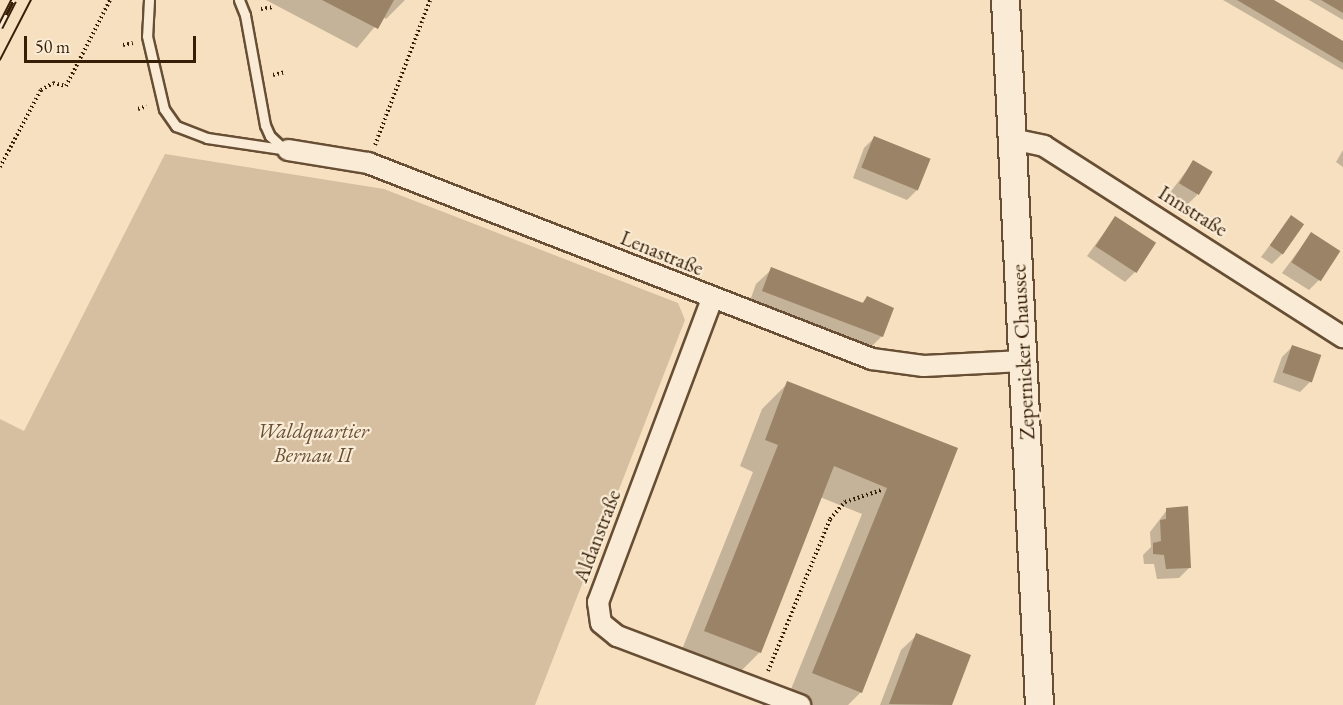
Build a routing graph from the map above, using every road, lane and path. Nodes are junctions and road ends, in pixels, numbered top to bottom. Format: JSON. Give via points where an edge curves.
{"nodes":[{"id":1,"x":110,"y":0,"type":"edge"},
{"id":2,"x":149,"y":0,"type":"edge"},
{"id":3,"x":239,"y":0,"type":"edge"},
{"id":4,"x":429,"y":0,"type":"edge"},
{"id":5,"x":1005,"y":0,"type":"edge"},
{"id":6,"x":273,"y":7,"type":"dead end"},
{"id":7,"x":261,"y":9,"type":"dead end"},
{"id":8,"x":132,"y":43,"type":"dead end"},
{"id":9,"x":123,"y":45,"type":"dead end"},
{"id":10,"x":285,"y":72,"type":"dead end"},
{"id":11,"x":273,"y":75,"type":"dead end"},
{"id":12,"x":147,"y":106,"type":"dead end"},
{"id":13,"x":138,"y":109,"type":"dead end"},
{"id":14,"x":1012,"y":139,"type":"junction"},
{"id":15,"x":288,"y":150,"type":"junction"},
{"id":16,"x":368,"y":163,"type":"junction"},
{"id":17,"x":0,"y":167,"type":"edge"},
{"id":18,"x":712,"y":299,"type":"junction"},
{"id":19,"x":1343,"y":338,"type":"edge"},
{"id":20,"x":1023,"y":361,"type":"junction"},
{"id":21,"x":882,"y":490,"type":"dead end"},
{"id":22,"x":765,"y":678,"type":"dead end"},
{"id":23,"x":800,"y":705,"type":"edge"},
{"id":24,"x":1039,"y":705,"type":"edge"}],
"edges":[{"from":1,"to":17,"type":"path","via":[[66,86],[53,83],[41,90]]},
{"from":2,"to":15,"type":"lane","via":[[147,36],[164,109],[176,126],[207,138]]},
{"from":3,"to":15,"type":"lane","via":[[265,125],[270,136]]},
{"from":4,"to":16,"type":"path"},
{"from":5,"to":14,"type":"main road","name":"Zepernicker Chaussee"},
{"from":6,"to":7,"type":"path"},
{"from":8,"to":9,"type":"path"},
{"from":10,"to":11,"type":"path"},
{"from":12,"to":13,"type":"path"},
{"from":14,"to":19,"type":"street","name":"Innstraße","via":[[1044,146]]},
{"from":14,"to":20,"type":"main road","name":"Zepernicker Chaussee"},
{"from":15,"to":16,"type":"street","name":"Lenastraße"},
{"from":16,"to":18,"type":"street","name":"Lenastraße"},
{"from":18,"to":20,"type":"street","name":"Lenastraße","via":[[872,359],[924,366]]},
{"from":18,"to":23,"type":"street","name":"Aldanstraße","via":[[598,602],[601,623],[617,636]]},
{"from":20,"to":24,"type":"main road","name":"Zepernicker Chaussee"},
{"from":21,"to":22,"type":"path","via":[[845,502],[830,519]]}]}
